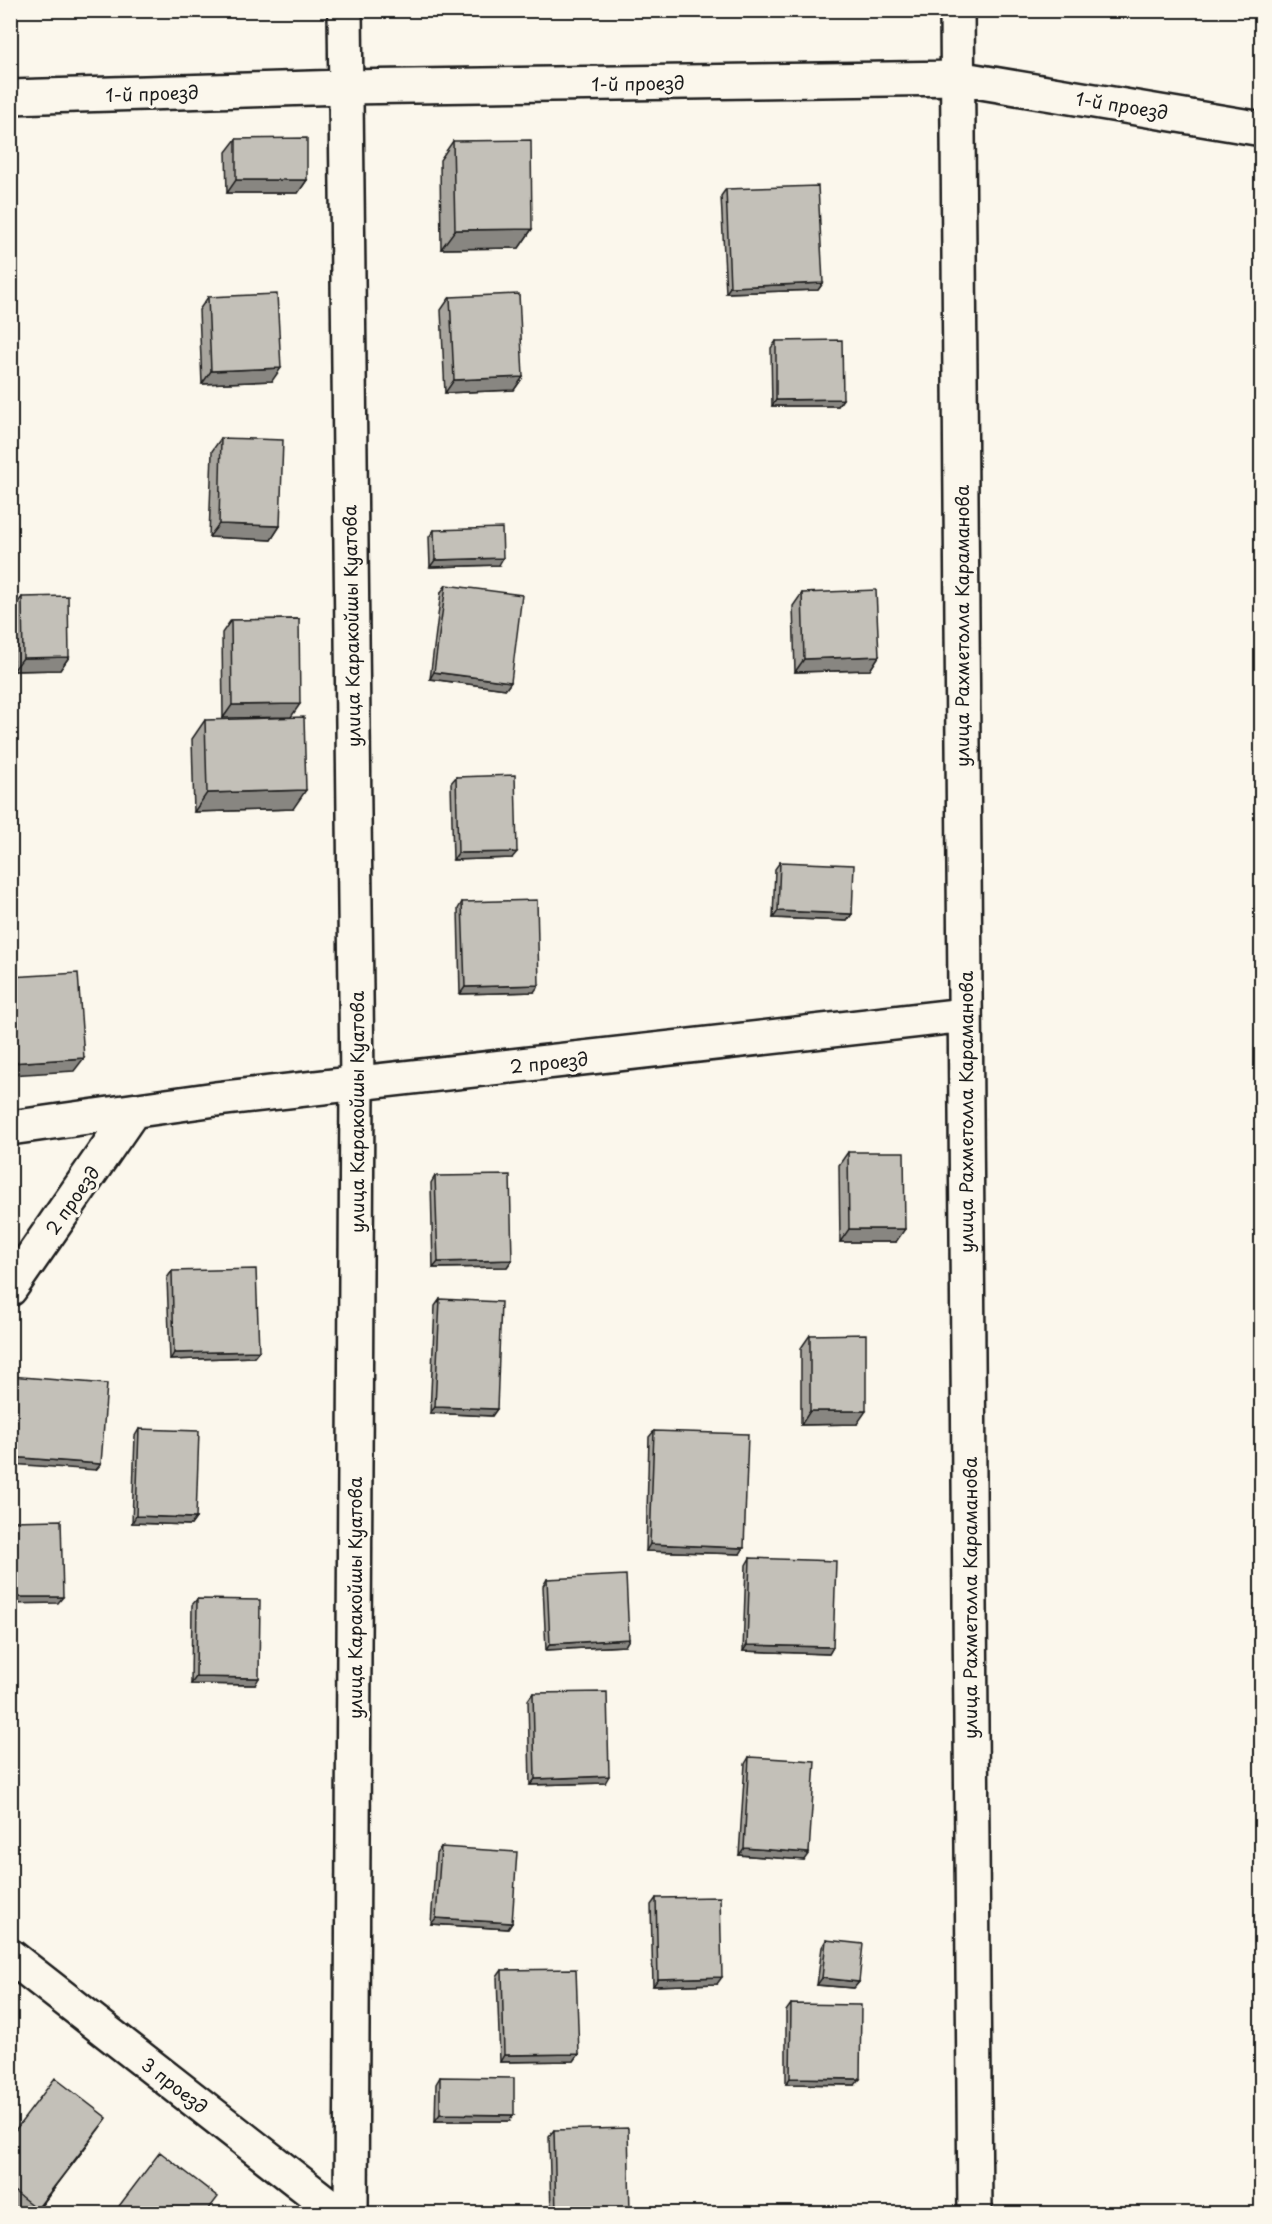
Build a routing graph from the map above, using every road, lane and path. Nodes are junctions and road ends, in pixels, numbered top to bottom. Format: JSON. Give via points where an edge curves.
{"nodes":[{"id":1,"x":345,"y":10,"type":"edge"},
{"id":2,"x":957,"y":10,"type":"edge"},
{"id":3,"x":957,"y":78,"type":"junction"},
{"id":4,"x":344,"y":87,"type":"junction"},
{"id":5,"x":10,"y":97,"type":"edge"},
{"id":6,"x":1262,"y":129,"type":"edge"},
{"id":7,"x":964,"y":1015,"type":"junction"},
{"id":8,"x":357,"y":1083,"type":"junction"},
{"id":9,"x":133,"y":1111,"type":"junction"},
{"id":10,"x":10,"y":1128,"type":"edge"},
{"id":11,"x":10,"y":1288,"type":"edge"},
{"id":12,"x":10,"y":1956,"type":"edge"},
{"id":13,"x":340,"y":2214,"type":"edge"},
{"id":14,"x":351,"y":2214,"type":"edge"},
{"id":15,"x":975,"y":2214,"type":"edge"}],
"edges":[{"from":1,"to":4,"type":"street","name":"улица Каракойшы Куатова"},
{"from":2,"to":3,"type":"street","name":"улица Рахметолла Караманова"},
{"from":3,"to":4,"type":"street","name":"1-й проезд"},
{"from":3,"to":6,"type":"street","name":"1-й проезд"},
{"from":3,"to":7,"type":"street","name":"улица Рахметолла Караманова"},
{"from":4,"to":5,"type":"street","name":"1-й проезд"},
{"from":4,"to":8,"type":"street","name":"улица Каракойшы Куатова"},
{"from":7,"to":8,"type":"street","name":"2 проезд"},
{"from":7,"to":15,"type":"street","name":"улица Рахметолла Караманова"},
{"from":8,"to":9,"type":"street","name":"2 проезд"},
{"from":8,"to":14,"type":"street","name":"улица Каракойшы Куатова"},
{"from":9,"to":10,"type":"street","name":"2 проезд"},
{"from":9,"to":11,"type":"street","name":"2 проезд"},
{"from":12,"to":13,"type":"street","name":"3 проезд"}]}
